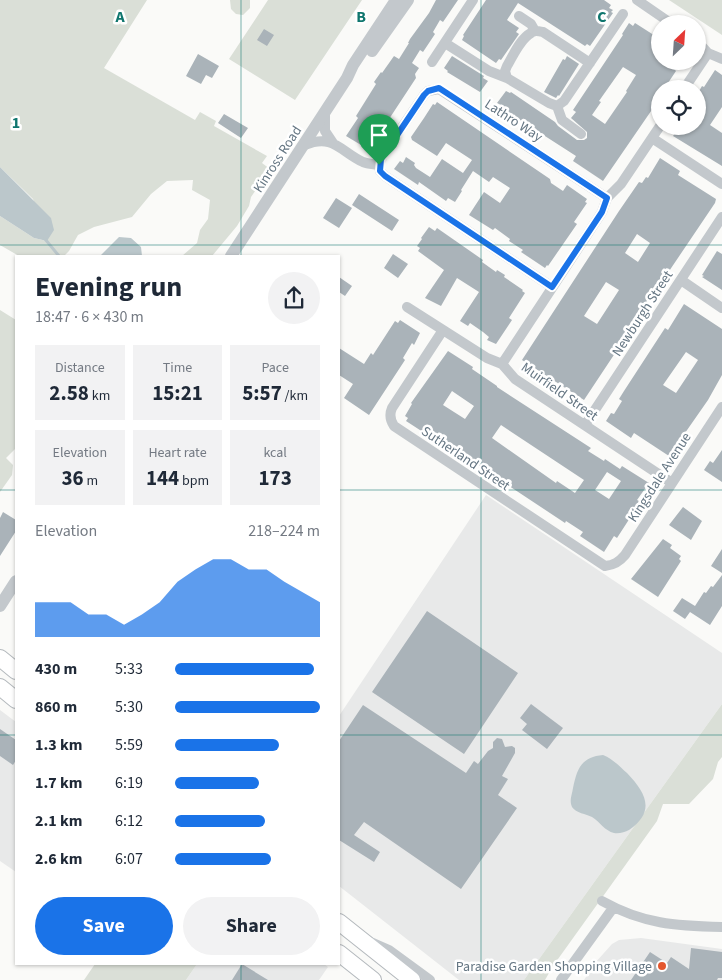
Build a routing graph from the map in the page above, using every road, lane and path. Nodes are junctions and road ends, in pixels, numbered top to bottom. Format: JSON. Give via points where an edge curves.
{"nodes":[{"id":1,"x":396,"y":0,"type":"edge"},
{"id":2,"x":408,"y":0,"type":"edge"},
{"id":3,"x":473,"y":0,"type":"edge"},
{"id":4,"x":636,"y":0,"type":"edge"},
{"id":5,"x":623,"y":14,"type":"dead end"},
{"id":6,"x":658,"y":15,"type":"edge"},
{"id":7,"x":519,"y":16,"type":"dead end"},
{"id":8,"x":535,"y":31,"type":"junction"},
{"id":9,"x":445,"y":43,"type":"junction"},
{"id":10,"x":708,"y":53,"type":"joint"},
{"id":11,"x":722,"y":59,"type":"edge"},
{"id":12,"x":432,"y":62,"type":"dead end"},
{"id":13,"x":590,"y":63,"type":"junction"},
{"id":14,"x":347,"y":78,"type":"junction"},
{"id":15,"x":507,"y":78,"type":"junction"},
{"id":16,"x":690,"y":80,"type":"edge"},
{"id":17,"x":557,"y":106,"type":"junction"},
{"id":18,"x":325,"y":112,"type":"junction"},
{"id":19,"x":581,"y":134,"type":"dead end"},
{"id":20,"x":654,"y":135,"type":"edge"},
{"id":21,"x":652,"y":138,"type":"junction"},
{"id":22,"x":334,"y":143,"type":"junction"},
{"id":23,"x":305,"y":144,"type":"junction"},
{"id":24,"x":379,"y":165,"type":"junction"},
{"id":25,"x":722,"y":184,"type":"edge"},
{"id":26,"x":607,"y":198,"type":"junction"},
{"id":27,"x":722,"y":217,"type":"edge"},
{"id":28,"x":232,"y":255,"type":"edge"},
{"id":29,"x":680,"y":280,"type":"junction"},
{"id":30,"x":552,"y":287,"type":"junction"},
{"id":31,"x":408,"y":307,"type":"dead end"},
{"id":32,"x":722,"y":308,"type":"edge"},
{"id":33,"x":443,"y":330,"type":"junction"},
{"id":34,"x":502,"y":364,"type":"junction"},
{"id":35,"x":722,"y":407,"type":"edge"},
{"id":36,"x":585,"y":425,"type":"junction"},
{"id":37,"x":672,"y":483,"type":"junction"},
{"id":38,"x":619,"y":562,"type":"joint"},
{"id":39,"x":15,"y":583,"type":"edge"},
{"id":40,"x":0,"y":606,"type":"edge"},
{"id":41,"x":0,"y":658,"type":"edge"},
{"id":42,"x":15,"y":670,"type":"edge"},
{"id":43,"x":0,"y":687,"type":"edge"},
{"id":44,"x":15,"y":699,"type":"edge"},
{"id":45,"x":602,"y":901,"type":"dead end"},
{"id":46,"x":613,"y":908,"type":"junction"},
{"id":47,"x":340,"y":923,"type":"edge"},
{"id":48,"x":722,"y":927,"type":"edge"},
{"id":49,"x":355,"y":936,"type":"junction"},
{"id":50,"x":340,"y":954,"type":"edge"},
{"id":51,"x":373,"y":980,"type":"edge"},
{"id":52,"x":412,"y":980,"type":"edge"},
{"id":53,"x":430,"y":980,"type":"edge"},
{"id":54,"x":561,"y":980,"type":"edge"}],
"edges":[{"from":1,"to":14,"type":"street","name":"Kinross Road"},
{"from":2,"to":14,"type":"street","name":"Kinross Road","via":[[358,70]]},
{"from":3,"to":9,"type":"street"},
{"from":4,"to":6,"type":"street"},
{"from":5,"to":13,"type":"street"},
{"from":7,"to":8,"type":"street"},
{"from":8,"to":13,"type":"street","via":[[543,32]]},
{"from":8,"to":15,"type":"street","via":[[524,39],[507,66]]},
{"from":9,"to":12,"type":"street"},
{"from":9,"to":15,"type":"street","via":[[489,71]]},
{"from":10,"to":11,"type":"street"},
{"from":10,"to":16,"type":"street"},
{"from":13,"to":17,"type":"street","via":[[564,101]]},
{"from":14,"to":18,"type":"street","name":"Kinross Road"},
{"from":15,"to":17,"type":"street"},
{"from":17,"to":19,"type":"street","via":[[562,120]]},
{"from":18,"to":22,"type":"street","via":[[326,131]]},
{"from":18,"to":23,"type":"street","name":"Kinross Road"},
{"from":20,"to":21,"type":"street"},
{"from":21,"to":25,"type":"street"},
{"from":21,"to":26,"type":"street","via":[[621,184]]},
{"from":22,"to":23,"type":"street","via":[[318,140]]},
{"from":22,"to":24,"type":"street","via":[[363,162]]},
{"from":23,"to":28,"type":"street","name":"Kinross Road"},
{"from":24,"to":26,"type":"street","name":"Lathro Way","via":[[424,95],[439,88]]},
{"from":24,"to":30,"type":"street","via":[[385,176]]},
{"from":26,"to":30,"type":"street","via":[[602,212]]},
{"from":27,"to":29,"type":"street","name":"Newburgh Street"},
{"from":29,"to":32,"type":"street"},
{"from":29,"to":36,"type":"street","name":"Newburgh Street"},
{"from":30,"to":34,"type":"street"},
{"from":31,"to":33,"type":"street","name":"Muirfield Street"},
{"from":33,"to":34,"type":"street","name":"Muirfield Street","via":[[486,358]]},
{"from":33,"to":38,"type":"street","name":"Sutherland Street","via":[[389,413],[390,421],[599,563],[605,566]]},
{"from":34,"to":36,"type":"street","name":"Muirfield Street","via":[[515,379]]},
{"from":35,"to":37,"type":"street","name":"Kingsdale Avenue"},
{"from":36,"to":37,"type":"street","name":"Muirfield Street"},
{"from":37,"to":38,"type":"street","name":"Kingsdale Avenue"},
{"from":39,"to":40,"type":"street"},
{"from":41,"to":42,"type":"highway"},
{"from":43,"to":44,"type":"highway"},
{"from":45,"to":46,"type":"street"},
{"from":46,"to":48,"type":"street","via":[[648,921]]},
{"from":46,"to":54,"type":"street"},
{"from":47,"to":49,"type":"highway"},
{"from":49,"to":52,"type":"highway"},
{"from":49,"to":53,"type":"street","via":[[390,950]]},
{"from":50,"to":51,"type":"highway"}]}
